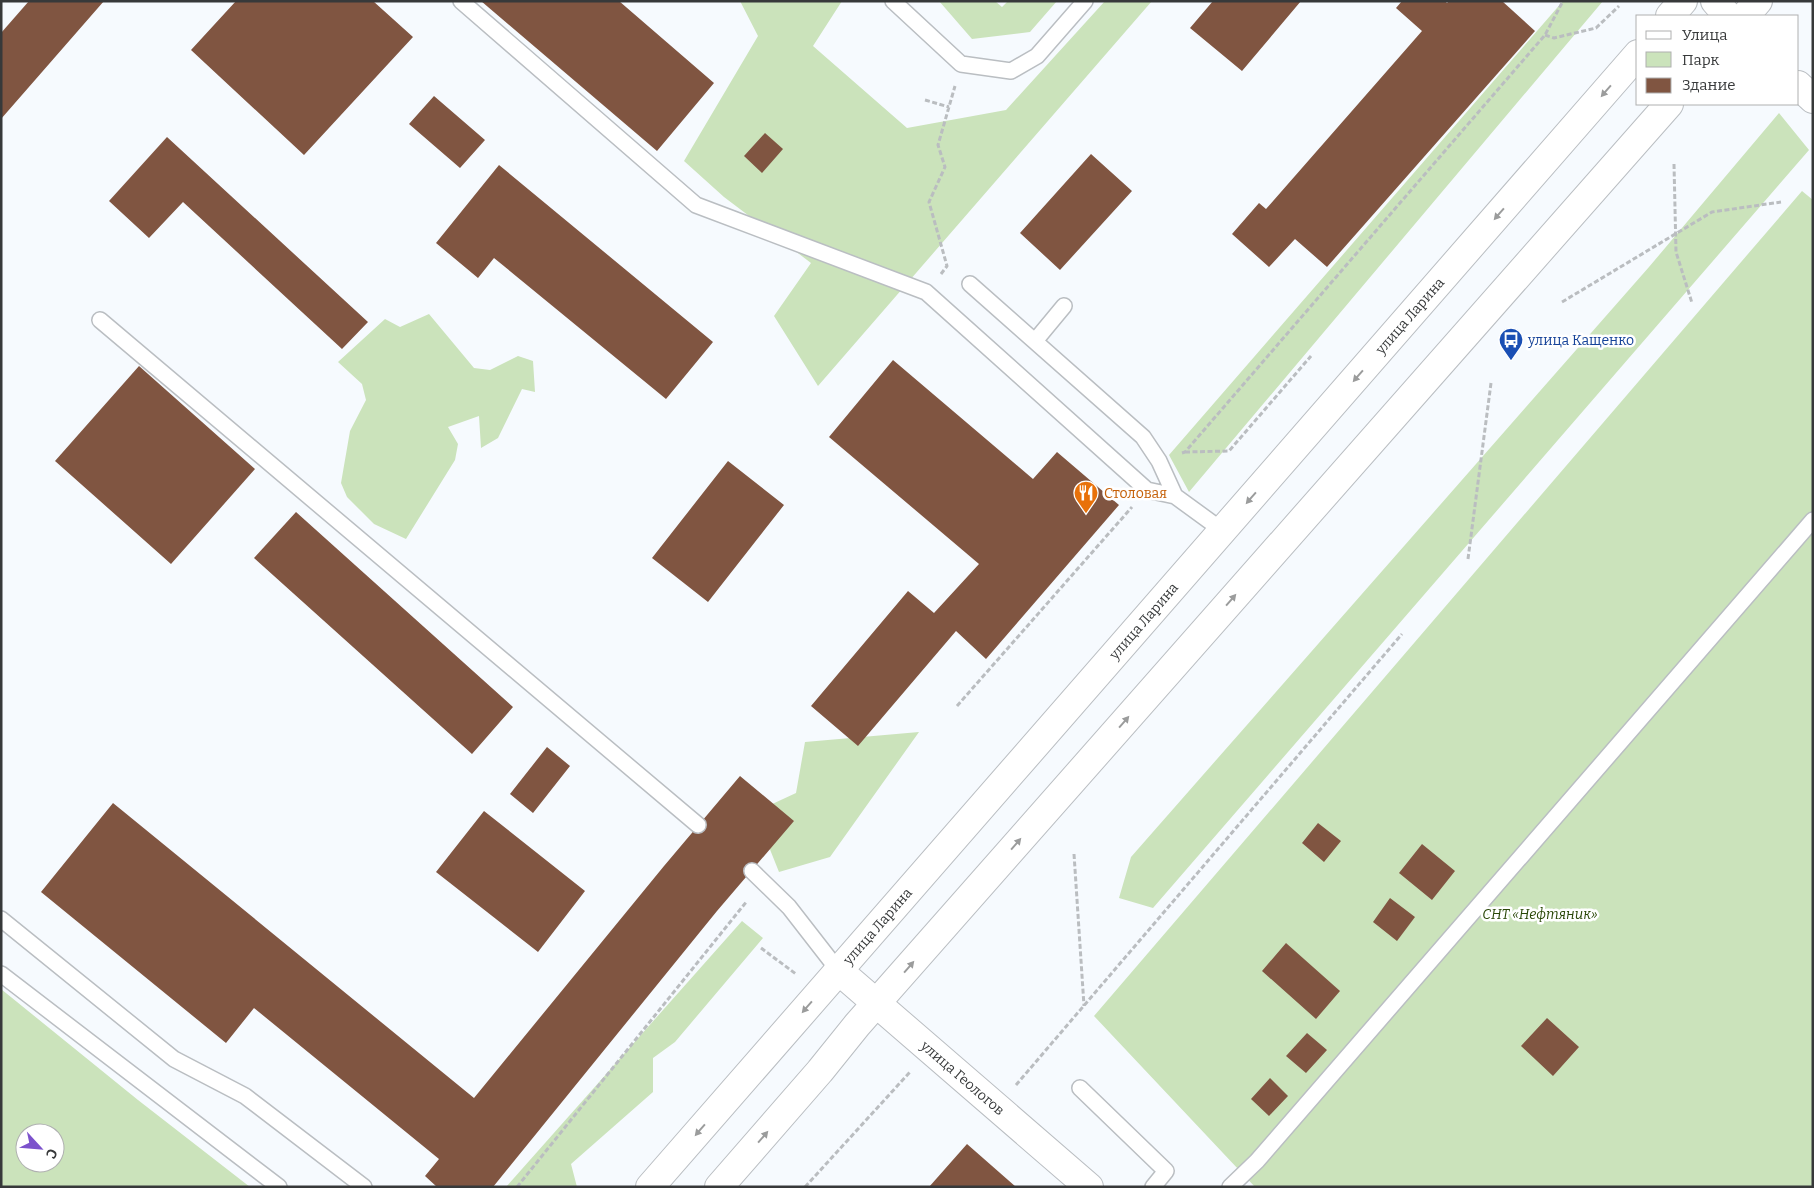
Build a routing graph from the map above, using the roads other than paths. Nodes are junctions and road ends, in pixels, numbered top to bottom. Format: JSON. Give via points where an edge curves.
{"nodes":[{"id":1,"x":461,"y":1,"type":"edge"},
{"id":2,"x":893,"y":1,"type":"edge"},
{"id":3,"x":1085,"y":1,"type":"edge"},
{"id":4,"x":1683,"y":1,"type":"edge"},
{"id":5,"x":1715,"y":1,"type":"edge"},
{"id":6,"x":1758,"y":1,"type":"edge"},
{"id":7,"x":1671,"y":15,"type":"edge"},
{"id":8,"x":1727,"y":15,"type":"edge"},
{"id":9,"x":1746,"y":15,"type":"edge"},
{"id":10,"x":1636,"y":56,"type":"edge"},
{"id":11,"x":1799,"y":85,"type":"edge"},
{"id":12,"x":1813,"y":99,"type":"edge"},
{"id":13,"x":1668,"y":105,"type":"edge"},
{"id":14,"x":970,"y":284,"type":"dead end"},
{"id":15,"x":1064,"y":306,"type":"dead end"},
{"id":16,"x":100,"y":320,"type":"dead end"},
{"id":17,"x":1035,"y":341,"type":"junction"},
{"id":18,"x":1175,"y":496,"type":"junction"},
{"id":19,"x":1813,"y":520,"type":"edge"},
{"id":20,"x":1223,"y":532,"type":"junction"},
{"id":21,"x":698,"y":825,"type":"dead end"},
{"id":22,"x":757,"y":876,"type":"road end"},
{"id":23,"x":1,"y":919,"type":"edge"},
{"id":24,"x":838,"y":970,"type":"junction"},
{"id":25,"x":1,"y":974,"type":"edge"},
{"id":26,"x":877,"y":1003,"type":"junction"},
{"id":27,"x":1080,"y":1088,"type":"dead end"},
{"id":28,"x":279,"y":1187,"type":"edge"},
{"id":29,"x":364,"y":1187,"type":"edge"},
{"id":30,"x":650,"y":1187,"type":"edge"},
{"id":31,"x":719,"y":1187,"type":"edge"},
{"id":32,"x":1088,"y":1187,"type":"edge"},
{"id":33,"x":1153,"y":1187,"type":"edge"},
{"id":34,"x":1230,"y":1187,"type":"edge"}],
"edges":[{"from":1,"to":18,"type":"lane","via":[[696,205],[926,292],[1147,490]]},
{"from":2,"to":3,"type":"lane","via":[[961,64],[1011,71],[1037,56]]},
{"from":4,"to":7,"type":"main road"},
{"from":5,"to":8,"type":"main road"},
{"from":6,"to":9,"type":"main road"},
{"from":10,"to":20,"type":"main road","name":"улица Ларина","one_way":true},
{"from":11,"to":12,"type":"main road"},
{"from":26,"to":13,"type":"main road","one_way":true},
{"from":14,"to":17,"type":"lane"},
{"from":15,"to":17,"type":"lane"},
{"from":16,"to":21,"type":"lane"},
{"from":17,"to":18,"type":"lane","via":[[1143,437],[1159,461]]},
{"from":18,"to":20,"type":"lane"},
{"from":19,"to":34,"type":"lane","via":[[1257,1161]]},
{"from":20,"to":24,"type":"main road","name":"улица Ларина"},
{"from":22,"to":24,"type":"lane","via":[[789,907]]},
{"from":23,"to":29,"type":"lane","via":[[174,1059],[245,1096]]},
{"from":24,"to":26,"type":"main road","name":"улица Геологов"},
{"from":24,"to":30,"type":"main road","name":"улица Ларина","one_way":true},
{"from":25,"to":28,"type":"lane"},
{"from":31,"to":26,"type":"main road","one_way":true},
{"from":26,"to":32,"type":"main road","name":"улица Геологов"},
{"from":27,"to":33,"type":"lane","via":[[1166,1171]]}]}
